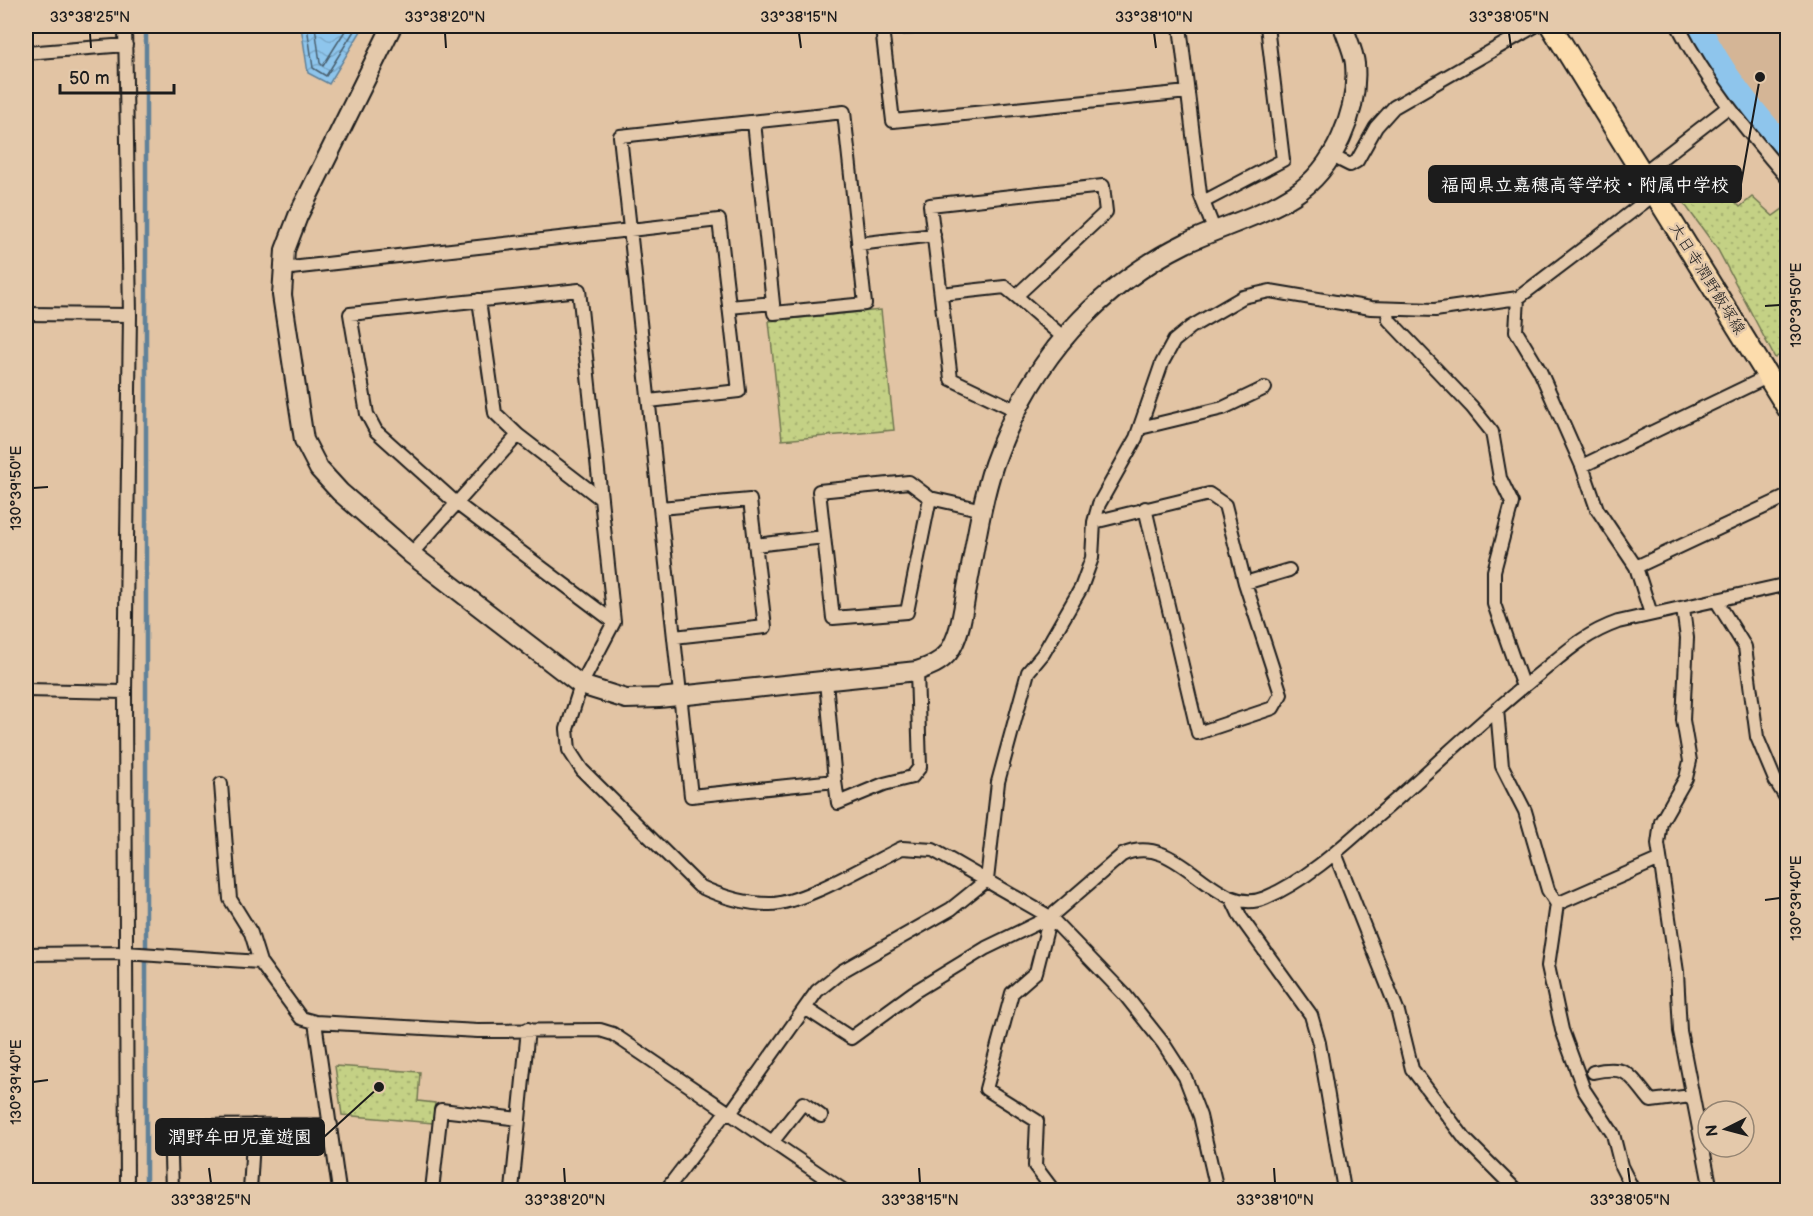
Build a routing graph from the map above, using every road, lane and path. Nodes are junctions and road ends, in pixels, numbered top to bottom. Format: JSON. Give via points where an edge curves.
{"nodes":[{"id":1,"x":125,"y":26,"type":"edge"},
{"id":2,"x":392,"y":26,"type":"edge"},
{"id":3,"x":948,"y":26,"type":"edge"},
{"id":4,"x":1180,"y":26,"type":"edge"},
{"id":5,"x":1267,"y":26,"type":"edge"},
{"id":6,"x":1343,"y":26,"type":"edge"},
{"id":7,"x":1535,"y":26,"type":"edge"},
{"id":8,"x":1551,"y":26,"type":"edge"},
{"id":9,"x":1678,"y":26,"type":"edge"},
{"id":10,"x":126,"y":45,"type":"junction"},
{"id":11,"x":26,"y":53,"type":"edge"},
{"id":12,"x":1188,"y":92,"type":"junction"},
{"id":13,"x":1727,"y":108,"type":"junction"},
{"id":14,"x":754,"y":122,"type":"junction"},
{"id":15,"x":1332,"y":156,"type":"junction"},
{"id":16,"x":1643,"y":173,"type":"junction"},
{"id":17,"x":1788,"y":179,"type":"edge"},
{"id":18,"x":1655,"y":194,"type":"junction"},
{"id":19,"x":1203,"y":202,"type":"junction"},
{"id":20,"x":630,"y":230,"type":"junction"},
{"id":21,"x":1215,"y":232,"type":"junction"},
{"id":22,"x":934,"y":235,"type":"junction"},
{"id":23,"x":858,"y":244,"type":"junction"},
{"id":24,"x":282,"y":269,"type":"junction"},
{"id":25,"x":941,"y":294,"type":"junction"},
{"id":26,"x":1016,"y":296,"type":"junction"},
{"id":27,"x":1518,"y":298,"type":"junction"},
{"id":28,"x":479,"y":300,"type":"junction"},
{"id":29,"x":773,"y":303,"type":"junction"},
{"id":30,"x":729,"y":307,"type":"junction"},
{"id":31,"x":1388,"y":309,"type":"junction"},
{"id":32,"x":26,"y":314,"type":"edge"},
{"id":33,"x":130,"y":315,"type":"junction"},
{"id":34,"x":1064,"y":338,"type":"junction"},
{"id":35,"x":1767,"y":377,"type":"junction"},
{"id":36,"x":1265,"y":388,"type":"dead end"},
{"id":37,"x":649,"y":401,"type":"junction"},
{"id":38,"x":1788,"y":409,"type":"edge"},
{"id":39,"x":1018,"y":411,"type":"junction"},
{"id":40,"x":1140,"y":428,"type":"junction"},
{"id":41,"x":518,"y":435,"type":"junction"},
{"id":42,"x":1582,"y":466,"type":"junction"},
{"id":43,"x":1788,"y":496,"type":"edge"},
{"id":44,"x":930,"y":498,"type":"junction"},
{"id":45,"x":601,"y":499,"type":"junction"},
{"id":46,"x":456,"y":503,"type":"junction"},
{"id":47,"x":660,"y":508,"type":"junction"},
{"id":48,"x":1145,"y":508,"type":"junction"},
{"id":49,"x":983,"y":510,"type":"junction"},
{"id":50,"x":1094,"y":522,"type":"junction"},
{"id":51,"x":824,"y":537,"type":"junction"},
{"id":52,"x":755,"y":545,"type":"junction"},
{"id":53,"x":411,"y":554,"type":"junction"},
{"id":54,"x":1636,"y":567,"type":"junction"},
{"id":55,"x":1289,"y":570,"type":"dead end"},
{"id":56,"x":1245,"y":583,"type":"junction"},
{"id":57,"x":1788,"y":584,"type":"edge"},
{"id":58,"x":1716,"y":600,"type":"junction"},
{"id":59,"x":1683,"y":609,"type":"junction"},
{"id":60,"x":1651,"y":614,"type":"junction"},
{"id":61,"x":614,"y":622,"type":"junction"},
{"id":62,"x":674,"y":637,"type":"junction"},
{"id":63,"x":917,"y":671,"type":"junction"},
{"id":64,"x":826,"y":681,"type":"junction"},
{"id":65,"x":581,"y":685,"type":"junction"},
{"id":66,"x":1523,"y":687,"type":"junction"},
{"id":67,"x":26,"y":690,"type":"edge"},
{"id":68,"x":125,"y":692,"type":"junction"},
{"id":69,"x":680,"y":696,"type":"junction"},
{"id":70,"x":1497,"y":709,"type":"junction"},
{"id":71,"x":835,"y":780,"type":"junction"},
{"id":72,"x":221,"y":784,"type":"dead end"},
{"id":73,"x":1788,"y":801,"type":"edge"},
{"id":74,"x":1335,"y":853,"type":"junction"},
{"id":75,"x":1660,"y":860,"type":"junction"},
{"id":76,"x":987,"y":880,"type":"junction"},
{"id":77,"x":1232,"y":899,"type":"junction"},
{"id":78,"x":1557,"y":904,"type":"junction"},
{"id":79,"x":1050,"y":916,"type":"junction"},
{"id":80,"x":26,"y":954,"type":"edge"},
{"id":81,"x":130,"y":954,"type":"junction"},
{"id":82,"x":260,"y":962,"type":"junction"},
{"id":83,"x":805,"y":1008,"type":"junction"},
{"id":84,"x":315,"y":1022,"type":"junction"},
{"id":85,"x":528,"y":1029,"type":"junction"},
{"id":86,"x":1593,"y":1072,"type":"dead end"},
{"id":87,"x":1691,"y":1096,"type":"junction"},
{"id":88,"x":731,"y":1112,"type":"junction"},
{"id":89,"x":821,"y":1116,"type":"dead end"},
{"id":90,"x":519,"y":1119,"type":"junction"},
{"id":91,"x":254,"y":1125,"type":"junction"},
{"id":92,"x":332,"y":1125,"type":"junction"},
{"id":93,"x":773,"y":1141,"type":"junction"},
{"id":94,"x":127,"y":1191,"type":"edge"},
{"id":95,"x":172,"y":1191,"type":"edge"},
{"id":96,"x":250,"y":1191,"type":"edge"},
{"id":97,"x":339,"y":1191,"type":"edge"},
{"id":98,"x":432,"y":1191,"type":"edge"},
{"id":99,"x":512,"y":1191,"type":"edge"},
{"id":100,"x":666,"y":1191,"type":"edge"},
{"id":101,"x":843,"y":1191,"type":"edge"},
{"id":102,"x":1053,"y":1191,"type":"edge"},
{"id":103,"x":1217,"y":1191,"type":"edge"},
{"id":104,"x":1344,"y":1191,"type":"edge"},
{"id":105,"x":1516,"y":1191,"type":"edge"},
{"id":106,"x":1633,"y":1191,"type":"edge"},
{"id":107,"x":1711,"y":1191,"type":"edge"}],
"edges":[{"from":1,"to":10,"type":"street"},
{"from":2,"to":24,"type":"street","via":[[298,216]]},
{"from":3,"to":12,"type":"street","via":[[882,28],[893,121]]},
{"from":4,"to":12,"type":"street"},
{"from":5,"to":19,"type":"street","via":[[1283,160]]},
{"from":6,"to":15,"type":"street","via":[[1355,62],[1355,85]]},
{"from":7,"to":15,"type":"street","via":[[1394,107],[1376,127],[1357,161],[1350,165]]},
{"from":8,"to":16,"type":"main road","name":"大日寺潤野飯塚線"},
{"from":9,"to":13,"type":"street","via":[[1697,64]]},
{"from":10,"to":11,"type":"street"},
{"from":10,"to":33,"type":"street"},
{"from":12,"to":19,"type":"street"},
{"from":13,"to":16,"type":"street"},
{"from":13,"to":17,"type":"street"},
{"from":14,"to":20,"type":"street","via":[[620,136]]},
{"from":14,"to":23,"type":"street","via":[[844,112]]},
{"from":14,"to":29,"type":"street"},
{"from":15,"to":21,"type":"street","via":[[1294,194]]},
{"from":16,"to":18,"type":"main road","name":"大日寺潤野飯塚線"},
{"from":18,"to":27,"type":"street"},
{"from":18,"to":35,"type":"main road","name":"大日寺潤野飯塚線"},
{"from":19,"to":21,"type":"street"},
{"from":20,"to":24,"type":"street"},
{"from":20,"to":30,"type":"street","via":[[719,220]]},
{"from":20,"to":37,"type":"street"},
{"from":21,"to":34,"type":"street","via":[[1142,268],[1108,294]]},
{"from":22,"to":23,"type":"street"},
{"from":22,"to":25,"type":"street"},
{"from":22,"to":26,"type":"street","via":[[930,205],[1103,186],[1106,212]]},
{"from":23,"to":29,"type":"street","via":[[865,304],[774,313]]},
{"from":24,"to":53,"type":"street","via":[[282,295],[304,440],[320,469],[340,492]]},
{"from":25,"to":26,"type":"street","via":[[1005,286]]},
{"from":25,"to":39,"type":"street","via":[[951,379]]},
{"from":26,"to":34,"type":"street"},
{"from":27,"to":31,"type":"street","via":[[1435,309]]},
{"from":27,"to":42,"type":"street","via":[[1516,331],[1540,371]]},
{"from":28,"to":41,"type":"street","via":[[495,413]]},
{"from":28,"to":45,"type":"street","via":[[579,290]]},
{"from":28,"to":46,"type":"street","via":[[350,314],[367,414],[376,431]]},
{"from":29,"to":30,"type":"street"},
{"from":30,"to":37,"type":"street","via":[[739,391]]},
{"from":31,"to":40,"type":"street","via":[[1270,291],[1243,297],[1174,341],[1162,363]]},
{"from":31,"to":66,"type":"street","via":[[1389,320],[1492,432],[1500,478],[1512,503],[1494,571],[1494,604]]},
{"from":32,"to":33,"type":"street"},
{"from":33,"to":68,"type":"street"},
{"from":34,"to":39,"type":"street","via":[[1049,355]]},
{"from":35,"to":38,"type":"main road","name":"大日寺潤野飯塚線"},
{"from":35,"to":42,"type":"street"},
{"from":36,"to":40,"type":"street","via":[[1223,408]]},
{"from":37,"to":47,"type":"street"},
{"from":39,"to":49,"type":"street","via":[[994,463]]},
{"from":40,"to":50,"type":"street","via":[[1107,484]]},
{"from":41,"to":45,"type":"street"},
{"from":41,"to":46,"type":"street"},
{"from":42,"to":54,"type":"street","via":[[1597,509]]},
{"from":43,"to":54,"type":"street"},
{"from":44,"to":49,"type":"street"},
{"from":44,"to":51,"type":"street","via":[[909,482],[819,490]]},
{"from":44,"to":51,"type":"street","via":[[907,612],[833,618]]},
{"from":45,"to":61,"type":"street"},
{"from":46,"to":53,"type":"street"},
{"from":46,"to":61,"type":"street"},
{"from":47,"to":52,"type":"street","via":[[750,500]]},
{"from":47,"to":62,"type":"street"},
{"from":48,"to":50,"type":"street"},
{"from":48,"to":56,"type":"street","via":[[1209,494],[1225,505]]},
{"from":48,"to":56,"type":"street","via":[[1198,733],[1273,708],[1281,694]]},
{"from":49,"to":63,"type":"street","via":[[955,638],[941,659]]},
{"from":50,"to":76,"type":"street","via":[[1092,558],[1081,588],[1028,672],[1018,702],[998,782]]},
{"from":51,"to":52,"type":"street"},
{"from":52,"to":62,"type":"street","via":[[765,627]]},
{"from":53,"to":65,"type":"street"},
{"from":54,"to":60,"type":"street"},
{"from":55,"to":56,"type":"street"},
{"from":57,"to":58,"type":"street"},
{"from":58,"to":59,"type":"street"},
{"from":58,"to":73,"type":"street","via":[[1745,648],[1757,737]]},
{"from":59,"to":60,"type":"street"},
{"from":59,"to":75,"type":"street","via":[[1687,638],[1683,720],[1690,761],[1686,778],[1660,822]]},
{"from":60,"to":66,"type":"street","via":[[1593,631]]},
{"from":61,"to":65,"type":"street"},
{"from":62,"to":69,"type":"street"},
{"from":63,"to":64,"type":"street"},
{"from":63,"to":71,"type":"street","via":[[920,767],[912,777],[837,803]]},
{"from":64,"to":69,"type":"street"},
{"from":64,"to":71,"type":"street"},
{"from":65,"to":69,"type":"street","via":[[626,699]]},
{"from":65,"to":76,"type":"street","via":[[567,729],[569,750],[582,770],[623,813],[707,890],[742,902],[772,904],[802,896],[902,848],[933,850]]},
{"from":66,"to":70,"type":"street"},
{"from":67,"to":68,"type":"street"},
{"from":68,"to":81,"type":"street"},
{"from":69,"to":71,"type":"street","via":[[691,796]]},
{"from":70,"to":74,"type":"street"},
{"from":70,"to":78,"type":"street","via":[[1502,766],[1525,812],[1548,890]]},
{"from":72,"to":82,"type":"street","via":[[230,899],[251,933]]},
{"from":74,"to":77,"type":"street","via":[[1263,898],[1246,902]]},
{"from":74,"to":105,"type":"street","via":[[1398,1012],[1412,1069],[1465,1139]]},
{"from":75,"to":78,"type":"street"},
{"from":75,"to":87,"type":"street"},
{"from":76,"to":79,"type":"street"},
{"from":76,"to":83,"type":"street","via":[[951,909],[842,971],[817,991]]},
{"from":77,"to":79,"type":"street","via":[[1154,850],[1136,849],[1122,855]]},
{"from":77,"to":104,"type":"street","via":[[1241,918],[1311,1015]]},
{"from":78,"to":106,"type":"street","via":[[1548,966],[1562,1030],[1584,1090],[1613,1134],[1621,1166]]},
{"from":79,"to":83,"type":"street","via":[[986,948],[914,992],[851,1038]]},
{"from":79,"to":102,"type":"street","via":[[1036,972],[1012,993],[986,1089],[1038,1121],[1035,1166]]},
{"from":79,"to":103,"type":"street","via":[[1125,995],[1185,1077],[1200,1116]]},
{"from":80,"to":81,"type":"street"},
{"from":81,"to":82,"type":"street"},
{"from":81,"to":94,"type":"street"},
{"from":82,"to":84,"type":"street","via":[[301,1018]]},
{"from":83,"to":88,"type":"street"},
{"from":84,"to":85,"type":"street","via":[[478,1031]]},
{"from":84,"to":92,"type":"street"},
{"from":85,"to":88,"type":"street","via":[[600,1030],[613,1034]]},
{"from":85,"to":90,"type":"street"},
{"from":86,"to":87,"type":"street","via":[[1622,1069],[1651,1101]]},
{"from":87,"to":107,"type":"street"},
{"from":88,"to":93,"type":"street"},
{"from":88,"to":100,"type":"street","via":[[722,1118]]},
{"from":89,"to":93,"type":"street","via":[[803,1102]]},
{"from":90,"to":98,"type":"street","via":[[441,1110]]},
{"from":90,"to":99,"type":"street"},
{"from":91,"to":92,"type":"street"},
{"from":91,"to":95,"type":"street","via":[[170,1126]]},
{"from":91,"to":96,"type":"street"},
{"from":92,"to":97,"type":"street"},
{"from":93,"to":101,"type":"street"}]}
